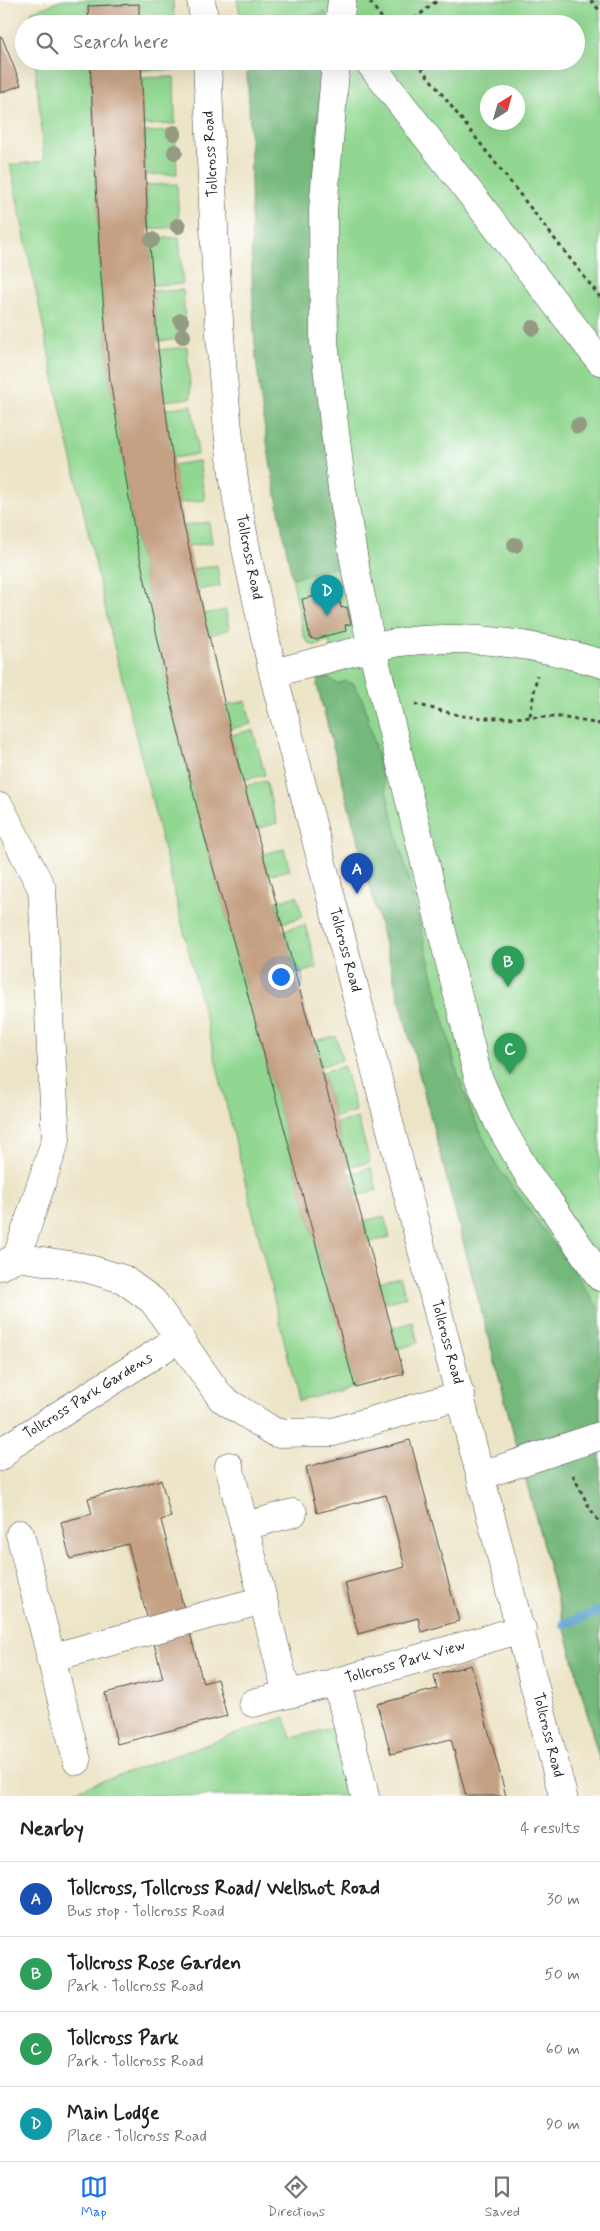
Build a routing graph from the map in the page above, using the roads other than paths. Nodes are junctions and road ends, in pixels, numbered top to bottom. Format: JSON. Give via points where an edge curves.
{"nodes":[{"id":1,"x":202,"y":0,"type":"edge"},
{"id":2,"x":342,"y":0,"type":"edge"},
{"id":3,"x":204,"y":15,"type":"edge"},
{"id":4,"x":340,"y":15,"type":"edge"},
{"id":5,"x":207,"y":70,"type":"edge"},
{"id":6,"x":335,"y":70,"type":"edge"},
{"id":7,"x":375,"y":70,"type":"edge"},
{"id":8,"x":600,"y":360,"type":"edge"},
{"id":9,"x":372,"y":648,"type":"junction"},
{"id":10,"x":600,"y":663,"type":"edge"},
{"id":11,"x":273,"y":673,"type":"junction"},
{"id":12,"x":0,"y":807,"type":"edge"},
{"id":13,"x":8,"y":1262,"type":"edge"},
{"id":14,"x":600,"y":1277,"type":"edge"},
{"id":15,"x":180,"y":1338,"type":"junction"},
{"id":16,"x":461,"y":1395,"type":"junction"},
{"id":17,"x":600,"y":1436,"type":"edge"},
{"id":18,"x":0,"y":1457,"type":"edge"},
{"id":19,"x":229,"y":1466,"type":"dead end"},
{"id":20,"x":482,"y":1475,"type":"junction"},
{"id":21,"x":293,"y":1513,"type":"dead end"},
{"id":22,"x":244,"y":1526,"type":"junction"},
{"id":23,"x":20,"y":1534,"type":"dead end"},
{"id":24,"x":263,"y":1600,"type":"junction"},
{"id":25,"x":522,"y":1629,"type":"junction"},
{"id":26,"x":50,"y":1658,"type":"junction"},
{"id":27,"x":337,"y":1682,"type":"junction"},
{"id":28,"x":287,"y":1694,"type":"junction"},
{"id":29,"x":253,"y":1703,"type":"dead end"},
{"id":30,"x":77,"y":1761,"type":"dead end"},
{"id":31,"x":365,"y":1796,"type":"edge"},
{"id":32,"x":563,"y":1796,"type":"edge"}],
"edges":[{"from":1,"to":3,"type":"street"},
{"from":2,"to":4,"type":"street"},
{"from":5,"to":11,"type":"street","name":"Tollcross Road","via":[[226,410],[242,526]]},
{"from":6,"to":9,"type":"street","via":[[323,210],[324,342],[342,489]]},
{"from":7,"to":8,"type":"street"},
{"from":9,"to":10,"type":"street","via":[[401,642],[468,638],[541,648]]},
{"from":9,"to":11,"type":"street"},
{"from":9,"to":14,"type":"street","via":[[478,1078],[499,1124],[529,1176]]},
{"from":11,"to":16,"type":"street","name":"Tollcross Road"},
{"from":12,"to":13,"type":"street","via":[[42,889],[56,1139]]},
{"from":13,"to":15,"type":"street","via":[[82,1267],[123,1279],[153,1300]]},
{"from":15,"to":16,"type":"street","via":[[221,1398],[276,1433],[333,1432]]},
{"from":15,"to":18,"type":"street","name":"Tollcross Park Gardens","via":[[10,1446]]},
{"from":16,"to":20,"type":"street","name":"Tollcross Road"},
{"from":17,"to":20,"type":"street"},
{"from":19,"to":22,"type":"street"},
{"from":20,"to":25,"type":"street","name":"Tollcross Road"},
{"from":21,"to":22,"type":"street"},
{"from":22,"to":24,"type":"street"},
{"from":23,"to":26,"type":"street"},
{"from":24,"to":26,"type":"street"},
{"from":24,"to":28,"type":"street"},
{"from":25,"to":27,"type":"street","name":"Tollcross Park View"},
{"from":25,"to":32,"type":"street","name":"Tollcross Road"},
{"from":26,"to":30,"type":"street"},
{"from":27,"to":28,"type":"street","name":"Tollcross Park View"},
{"from":27,"to":31,"type":"street"},
{"from":28,"to":29,"type":"street","name":"Tollcross Park View"}]}
